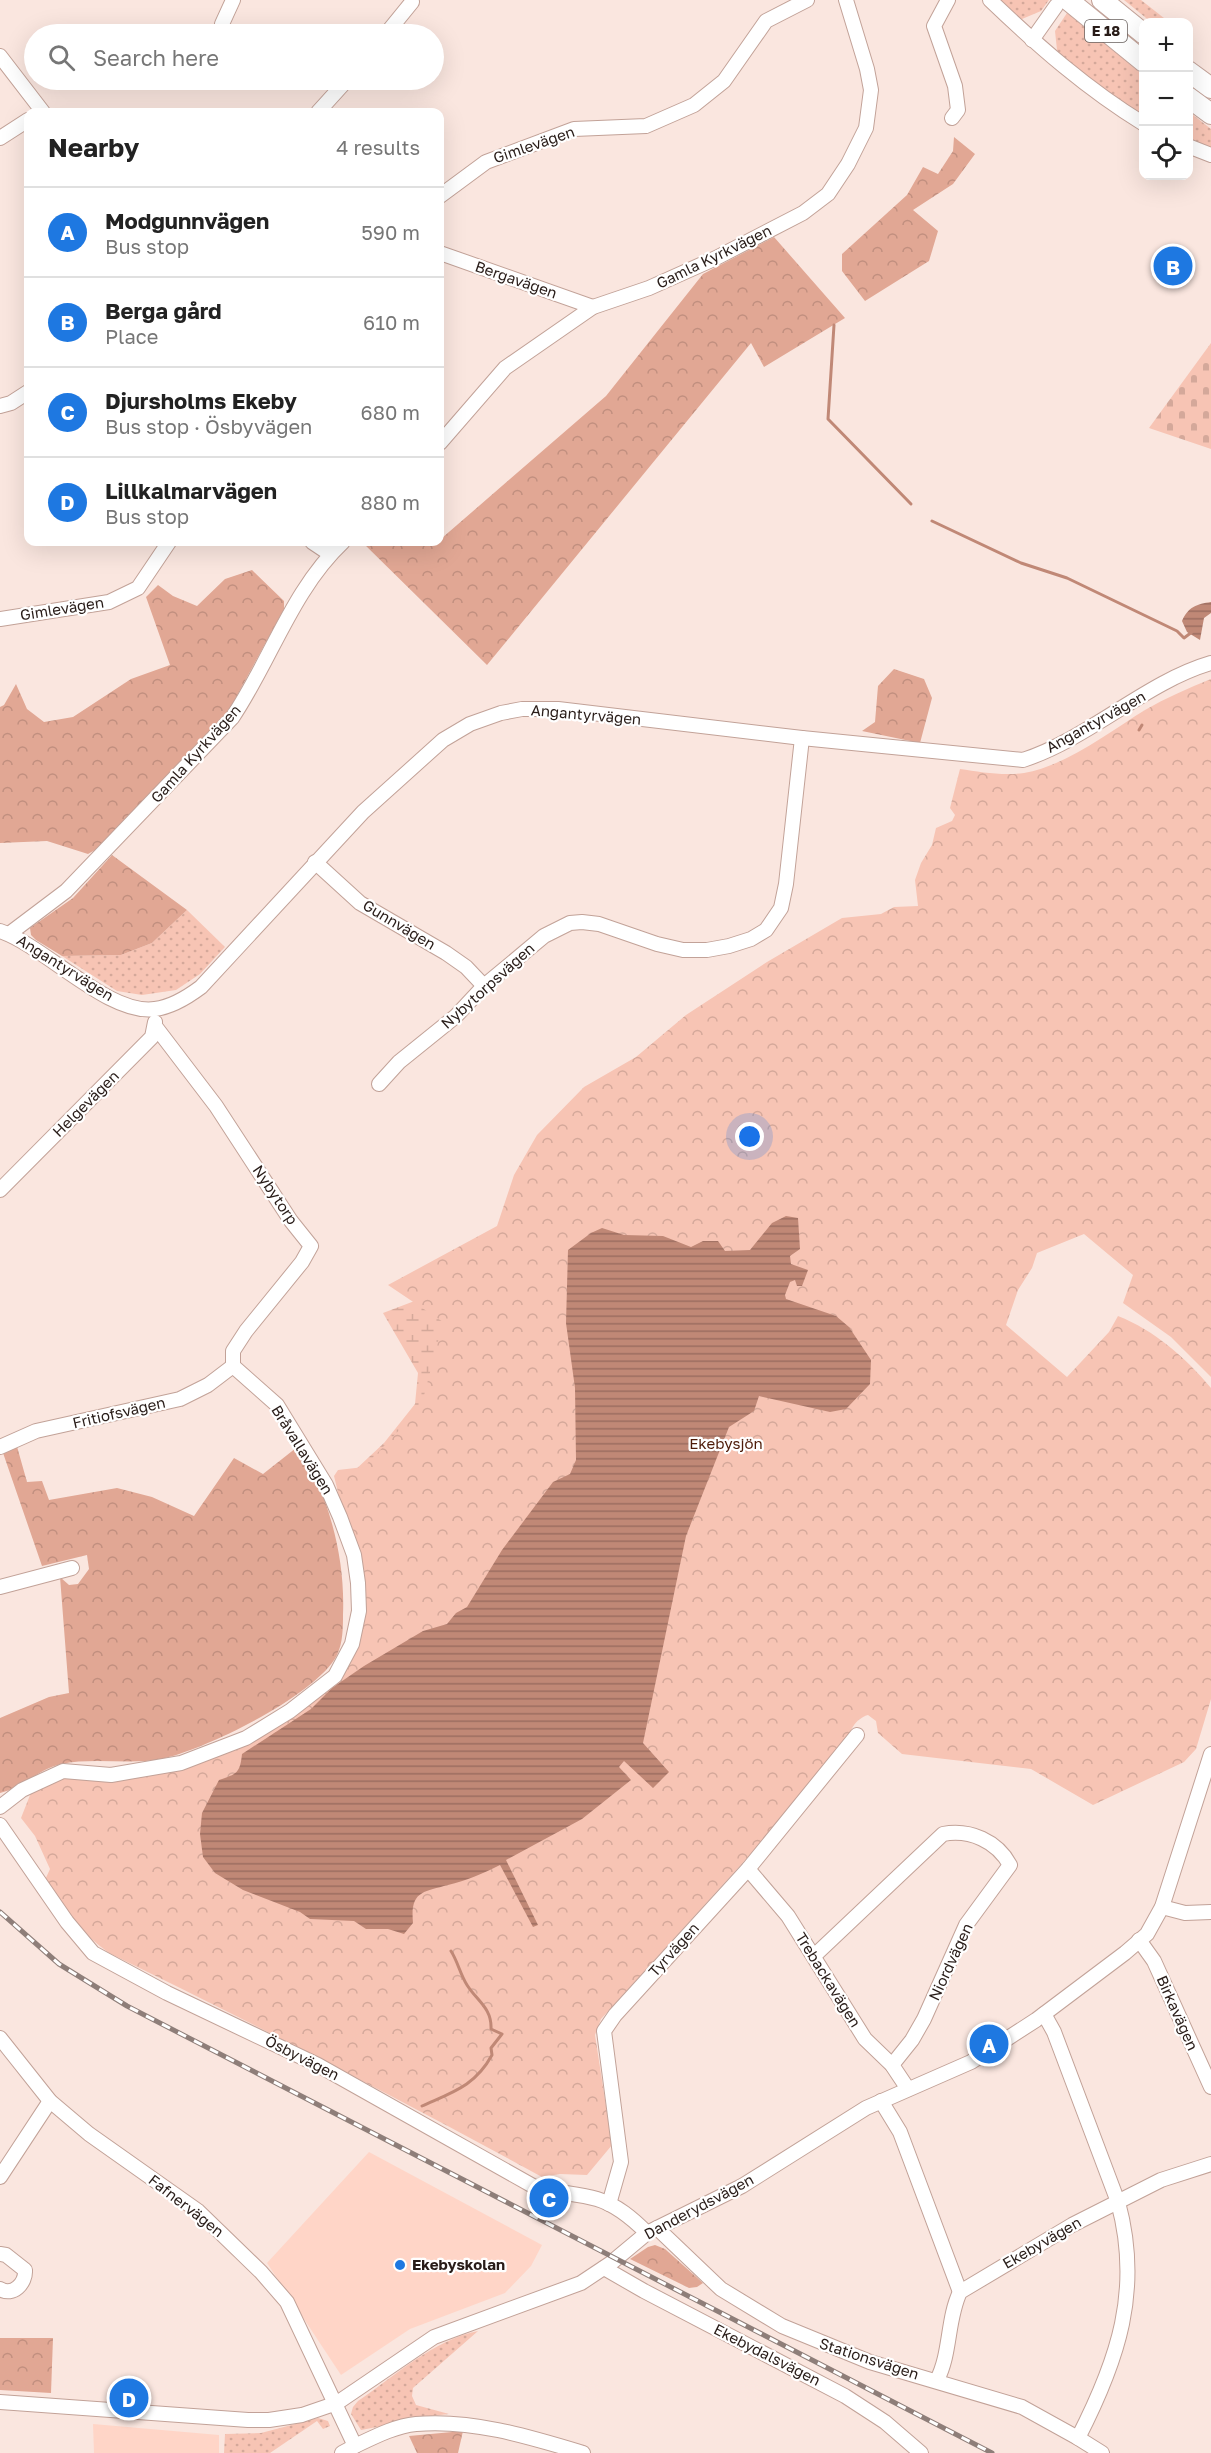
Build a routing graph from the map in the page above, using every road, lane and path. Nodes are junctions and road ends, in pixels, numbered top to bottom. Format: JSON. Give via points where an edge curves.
{"nodes":[{"id":1,"x":233,"y":0,"type":"edge"},
{"id":2,"x":410,"y":0,"type":"edge"},
{"id":3,"x":807,"y":0,"type":"edge"},
{"id":4,"x":846,"y":0,"type":"edge"},
{"id":5,"x":948,"y":0,"type":"edge"},
{"id":6,"x":990,"y":0,"type":"edge"},
{"id":7,"x":1102,"y":0,"type":"edge"},
{"id":8,"x":1062,"y":3,"type":"edge"},
{"id":9,"x":222,"y":24,"type":"dead end"},
{"id":10,"x":393,"y":24,"type":"edge"},
{"id":11,"x":1139,"y":31,"type":"edge"},
{"id":12,"x":1032,"y":40,"type":"junction"},
{"id":13,"x":0,"y":56,"type":"edge"},
{"id":14,"x":1139,"y":59,"type":"edge"},
{"id":15,"x":1189,"y":72,"type":"edge"},
{"id":16,"x":24,"y":87,"type":"edge"},
{"id":17,"x":1211,"y":88,"type":"edge"},
{"id":18,"x":27,"y":90,"type":"edge"},
{"id":19,"x":338,"y":90,"type":"edge"},
{"id":20,"x":1193,"y":101,"type":"edge"},
{"id":21,"x":41,"y":108,"type":"edge"},
{"id":22,"x":322,"y":108,"type":"edge"},
{"id":23,"x":1211,"y":114,"type":"edge"},
{"id":24,"x":952,"y":118,"type":"dead end"},
{"id":25,"x":1139,"y":122,"type":"edge"},
{"id":26,"x":24,"y":123,"type":"edge"},
{"id":27,"x":0,"y":138,"type":"edge"},
{"id":28,"x":1193,"y":148,"type":"edge"},
{"id":29,"x":1211,"y":155,"type":"edge"},
{"id":30,"x":444,"y":193,"type":"edge"},
{"id":31,"x":444,"y":254,"type":"edge"},
{"id":32,"x":593,"y":308,"type":"junction"},
{"id":33,"x":24,"y":395,"type":"edge"},
{"id":34,"x":0,"y":406,"type":"edge"},
{"id":35,"x":444,"y":438,"type":"edge"},
{"id":36,"x":166,"y":546,"type":"edge"},
{"id":37,"x":318,"y":546,"type":"edge"},
{"id":38,"x":339,"y":546,"type":"edge"},
{"id":39,"x":330,"y":554,"type":"junction"},
{"id":40,"x":0,"y":619,"type":"edge"},
{"id":41,"x":1211,"y":663,"type":"edge"},
{"id":42,"x":802,"y":738,"type":"junction"},
{"id":43,"x":315,"y":862,"type":"junction"},
{"id":44,"x":4,"y":932,"type":"edge"},
{"id":45,"x":484,"y":986,"type":"junction"},
{"id":46,"x":155,"y":1010,"type":"junction"},
{"id":47,"x":155,"y":1026,"type":"junction"},
{"id":48,"x":379,"y":1084,"type":"dead end"},
{"id":49,"x":0,"y":1190,"type":"edge"},
{"id":50,"x":233,"y":1366,"type":"junction"},
{"id":51,"x":0,"y":1447,"type":"edge"},
{"id":52,"x":72,"y":1568,"type":"dead end"},
{"id":53,"x":0,"y":1587,"type":"edge"},
{"id":54,"x":857,"y":1735,"type":"dead end"},
{"id":55,"x":1211,"y":1754,"type":"edge"},
{"id":56,"x":0,"y":1807,"type":"edge"},
{"id":57,"x":1,"y":1828,"type":"edge"},
{"id":58,"x":747,"y":1869,"type":"junction"},
{"id":59,"x":1161,"y":1906,"type":"junction"},
{"id":60,"x":1211,"y":1912,"type":"edge"},
{"id":61,"x":1139,"y":1940,"type":"junction"},
{"id":62,"x":814,"y":1956,"type":"junction"},
{"id":63,"x":1044,"y":2014,"type":"junction"},
{"id":64,"x":0,"y":2038,"type":"edge"},
{"id":65,"x":892,"y":2065,"type":"junction"},
{"id":66,"x":1211,"y":2087,"type":"edge"},
{"id":67,"x":908,"y":2090,"type":"junction"},
{"id":68,"x":50,"y":2101,"type":"junction"},
{"id":69,"x":881,"y":2101,"type":"junction"},
{"id":70,"x":1211,"y":2164,"type":"edge"},
{"id":71,"x":0,"y":2177,"type":"edge"},
{"id":72,"x":1118,"y":2202,"type":"junction"},
{"id":73,"x":609,"y":2204,"type":"junction"},
{"id":74,"x":652,"y":2231,"type":"junction"},
{"id":75,"x":0,"y":2254,"type":"edge"},
{"id":76,"x":604,"y":2268,"type":"junction"},
{"id":77,"x":0,"y":2289,"type":"edge"},
{"id":78,"x":960,"y":2292,"type":"junction"},
{"id":79,"x":937,"y":2380,"type":"junction"},
{"id":80,"x":0,"y":2402,"type":"edge"},
{"id":81,"x":337,"y":2403,"type":"junction"},
{"id":82,"x":1078,"y":2438,"type":"junction"},
{"id":83,"x":355,"y":2445,"type":"junction"},
{"id":84,"x":342,"y":2453,"type":"edge"},
{"id":85,"x":583,"y":2453,"type":"edge"},
{"id":86,"x":921,"y":2453,"type":"edge"},
{"id":87,"x":1102,"y":2453,"type":"edge"}],
"edges":[{"from":1,"to":9,"type":"street"},
{"from":2,"to":10,"type":"street"},
{"from":3,"to":30,"type":"street","name":"Gimlevägen","via":[[766,21],[724,81],[694,105],[646,126],[574,129],[486,162]]},
{"from":4,"to":32,"type":"street","name":"Gamla Kyrkvägen","via":[[871,90],[866,128],[828,194],[803,213],[716,258]]},
{"from":5,"to":24,"type":"street","via":[[934,26],[955,86],[958,110]]},
{"from":6,"to":12,"type":"street"},
{"from":7,"to":11,"type":"highway","number":"E 18"},
{"from":8,"to":12,"type":"street"},
{"from":8,"to":14,"type":"highway","number":"E 18"},
{"from":12,"to":25,"type":"street","via":[[1106,101]]},
{"from":13,"to":16,"type":"street"},
{"from":15,"to":17,"type":"highway"},
{"from":18,"to":21,"type":"street"},
{"from":19,"to":22,"type":"street"},
{"from":20,"to":23,"type":"highway"},
{"from":26,"to":27,"type":"street"},
{"from":28,"to":29,"type":"street"},
{"from":31,"to":32,"type":"street","name":"Bergavägen"},
{"from":32,"to":35,"type":"street","name":"Gamla Kyrkvägen","via":[[505,368]]},
{"from":33,"to":34,"type":"street"},
{"from":36,"to":40,"type":"street","name":"Gimlevägen","via":[[138,588],[109,602]]},
{"from":37,"to":39,"type":"street"},
{"from":38,"to":39,"type":"street","name":"Gamla Kyrkvägen"},
{"from":39,"to":44,"type":"street","name":"Gamla Kyrkvägen","via":[[300,595],[232,718],[66,891]]},
{"from":41,"to":42,"type":"street","name":"Angantyrvägen","via":[[1023,760]]},
{"from":42,"to":43,"type":"street","name":"Angantyrvägen","via":[[558,709],[501,713],[470,724],[443,740],[363,812]]},
{"from":42,"to":45,"type":"street","name":"Nybytorpsvägen","via":[[786,884],[781,908],[766,930],[729,946],[683,950],[599,924],[570,923],[544,936]]},
{"from":43,"to":45,"type":"street","name":"Gunnvägen","via":[[360,903],[446,953]]},
{"from":43,"to":46,"type":"street","name":"Angantyrvägen","via":[[201,987]]},
{"from":44,"to":46,"type":"street","name":"Angantyrvägen","via":[[106,997]]},
{"from":45,"to":48,"type":"street","name":"Nybytorpsvägen"},
{"from":46,"to":47,"type":"street"},
{"from":47,"to":49,"type":"street","name":"Helgevägen","via":[[152,1037]]},
{"from":47,"to":50,"type":"street","name":"Nybytorp","via":[[216,1106],[311,1246],[246,1331],[233,1352]]},
{"from":50,"to":51,"type":"street","name":"Fritiofsvägen","via":[[180,1399],[36,1431]]},
{"from":50,"to":56,"type":"street","name":"Bråvallavägen","via":[[277,1405],[326,1485],[340,1517],[354,1555],[359,1611],[352,1644],[334,1676],[290,1711],[246,1738],[181,1763],[111,1775],[63,1771],[22,1790]]},
{"from":52,"to":53,"type":"street"},
{"from":54,"to":58,"type":"street","name":"Tyrvägen"},
{"from":55,"to":59,"type":"street","name":"Danderydsvägen"},
{"from":57,"to":73,"type":"street","name":"Ösbyvägen","via":[[93,1953],[318,2065],[533,2186]]},
{"from":58,"to":62,"type":"street","name":"Trebackavägen","via":[[788,1916]]},
{"from":58,"to":73,"type":"street","name":"Tyrvägen","via":[[604,2031],[621,2162]]},
{"from":59,"to":60,"type":"street","via":[[1185,1913]]},
{"from":59,"to":61,"type":"street","name":"Danderydsvägen","via":[[1147,1934]]},
{"from":61,"to":63,"type":"street","name":"Danderydsvägen"},
{"from":61,"to":66,"type":"street","name":"Birkavägen","via":[[1154,1961]]},
{"from":62,"to":65,"type":"street","name":"Trebackavägen","via":[[865,2038]]},
{"from":62,"to":65,"type":"street","name":"Niordvägen","via":[[943,1834],[960,1832],[1002,1851],[1010,1865],[966,1925],[924,2019]]},
{"from":63,"to":67,"type":"street","name":"Danderydsvägen","via":[[971,2062]]},
{"from":63,"to":72,"type":"street"},
{"from":64,"to":68,"type":"street","name":"Fafnervägen"},
{"from":65,"to":67,"type":"street","name":"Trebackavägen"},
{"from":67,"to":69,"type":"street","name":"Danderydsvägen"},
{"from":68,"to":71,"type":"street"},
{"from":68,"to":81,"type":"street","name":"Fafnervägen","via":[[89,2134],[198,2211],[261,2272],[287,2302]]},
{"from":69,"to":74,"type":"street","name":"Danderydsvägen","via":[[732,2191]]},
{"from":69,"to":78,"type":"street","via":[[900,2132]]},
{"from":70,"to":72,"type":"street","name":"Ekebyvägen","via":[[1161,2180]]},
{"from":72,"to":78,"type":"street","name":"Ekebyvägen"},
{"from":72,"to":82,"type":"street","via":[[1124,2224],[1128,2278],[1124,2322],[1102,2391]]},
{"from":73,"to":74,"type":"street","name":"Ösbyvägen"},
{"from":74,"to":76,"type":"street","name":"Danderydsvägen"},
{"from":74,"to":79,"type":"street","name":"Stationsvägen","via":[[722,2289],[782,2326],[870,2362]]},
{"from":75,"to":77,"type":"street","via":[[25,2270],[25,2279],[13,2291]]},
{"from":76,"to":81,"type":"street","name":"Danderydsvägen","via":[[573,2286],[434,2337]]},
{"from":76,"to":86,"type":"street","name":"Ekebydalsvägen","via":[[845,2396],[885,2422]]},
{"from":78,"to":79,"type":"street"},
{"from":79,"to":82,"type":"street","name":"Stationsvägen","via":[[1022,2408]]},
{"from":80,"to":81,"type":"street","name":"Danderydsvägen","via":[[248,2420],[302,2415]]},
{"from":81,"to":83,"type":"street","name":"Fafnervägen"},
{"from":82,"to":87,"type":"street","name":"Stationsvägen"},
{"from":83,"to":84,"type":"street"},
{"from":83,"to":85,"type":"street","via":[[414,2424],[446,2423],[502,2431]]}]}
